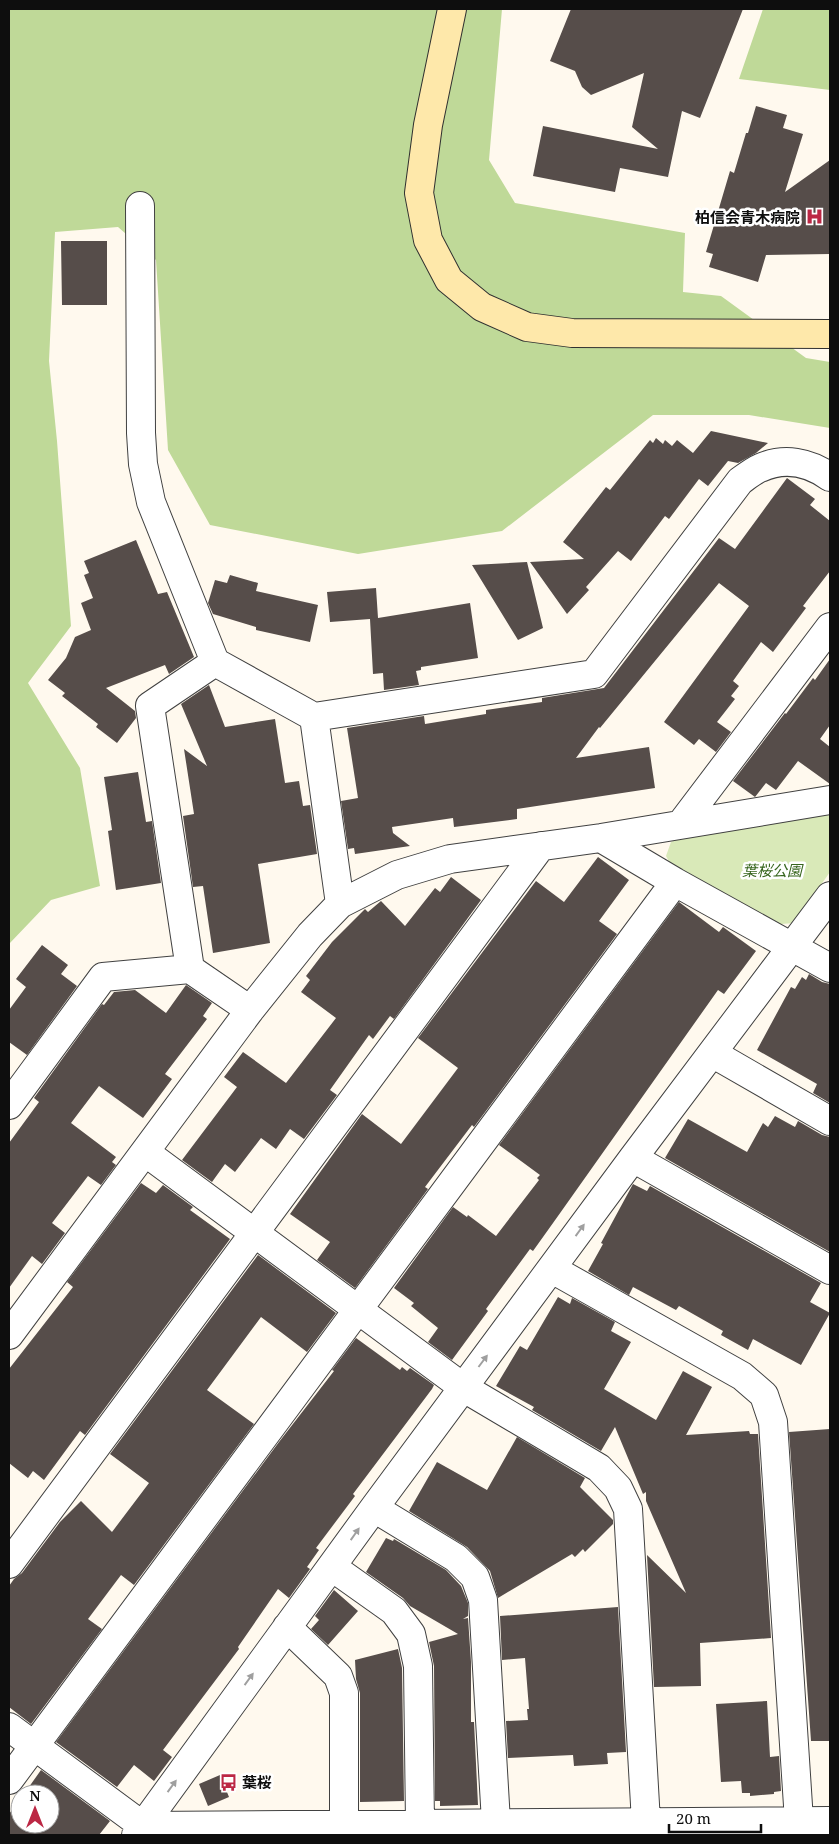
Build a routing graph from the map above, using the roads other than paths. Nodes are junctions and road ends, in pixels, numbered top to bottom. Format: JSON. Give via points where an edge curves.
{"nodes":[{"id":1,"x":452,"y":9,"type":"edge"},
{"id":2,"x":140,"y":206,"type":"dead end"},
{"id":3,"x":830,"y":334,"type":"edge"},
{"id":4,"x":830,"y":476,"type":"edge"},
{"id":5,"x":830,"y":627,"type":"edge"},
{"id":6,"x":215,"y":662,"type":"junction"},
{"id":7,"x":314,"y":718,"type":"junction"},
{"id":8,"x":830,"y":800,"type":"edge"},
{"id":9,"x":682,"y":824,"type":"junction"},
{"id":10,"x":601,"y":838,"type":"junction"},
{"id":11,"x":541,"y":846,"type":"junction"},
{"id":12,"x":675,"y":882,"type":"junction"},
{"id":13,"x":830,"y":896,"type":"edge"},
{"id":14,"x":340,"y":904,"type":"junction"},
{"id":15,"x":793,"y":946,"type":"junction"},
{"id":16,"x":830,"y":968,"type":"edge"},
{"id":17,"x":190,"y":969,"type":"junction"},
{"id":18,"x":250,"y":1010,"type":"junction"},
{"id":19,"x":712,"y":1053,"type":"junction"},
{"id":20,"x":9,"y":1105,"type":"edge"},
{"id":21,"x":830,"y":1121,"type":"edge"},
{"id":22,"x":145,"y":1152,"type":"junction"},
{"id":23,"x":633,"y":1158,"type":"junction"},
{"id":24,"x":254,"y":1233,"type":"junction"},
{"id":25,"x":552,"y":1270,"type":"junction"},
{"id":26,"x":830,"y":1270,"type":"edge"},
{"id":27,"x":358,"y":1310,"type":"junction"},
{"id":28,"x":9,"y":1335,"type":"edge"},
{"id":29,"x":464,"y":1388,"type":"junction"},
{"id":30,"x":374,"y":1508,"type":"junction"},
{"id":31,"x":9,"y":1564,"type":"edge"},
{"id":32,"x":332,"y":1566,"type":"junction"},
{"id":33,"x":288,"y":1627,"type":"junction"},
{"id":34,"x":9,"y":1727,"type":"edge"},
{"id":35,"x":34,"y":1745,"type":"junction"},
{"id":36,"x":9,"y":1780,"type":"edge"},
{"id":37,"x":830,"y":1821,"type":"edge"},
{"id":38,"x":420,"y":1823,"type":"junction"},
{"id":39,"x":799,"y":1828,"type":"edge"},
{"id":40,"x":344,"y":1829,"type":"edge"},
{"id":41,"x":495,"y":1829,"type":"edge"},
{"id":42,"x":646,"y":1829,"type":"edge"},
{"id":43,"x":140,"y":1830,"type":"edge"}],
"edges":[{"from":1,"to":3,"type":"street","via":[[428,125],[419,193],[428,240],[449,280],[482,307],[527,327],[572,333]]},
{"from":2,"to":6,"type":"street","via":[[142,464],[151,502]]},
{"from":4,"to":7,"type":"street","via":[[804,463],[782,461],[759,468],[740,480],[594,674]]},
{"from":5,"to":9,"type":"street"},
{"from":6,"to":7,"type":"street"},
{"from":6,"to":17,"type":"street","via":[[150,706]]},
{"from":7,"to":14,"type":"street"},
{"from":8,"to":9,"type":"street"},
{"from":9,"to":10,"type":"street"},
{"from":10,"to":11,"type":"street"},
{"from":10,"to":12,"type":"street"},
{"from":11,"to":14,"type":"street","via":[[450,859],[397,875]]},
{"from":11,"to":24,"type":"street"},
{"from":12,"to":15,"type":"street"},
{"from":12,"to":27,"type":"street"},
{"from":13,"to":15,"type":"street"},
{"from":14,"to":18,"type":"street","via":[[310,935]]},
{"from":15,"to":16,"type":"street"},
{"from":15,"to":19,"type":"street"},
{"from":17,"to":18,"type":"street"},
{"from":17,"to":20,"type":"street","via":[[103,976]]},
{"from":18,"to":22,"type":"street"},
{"from":19,"to":21,"type":"street"},
{"from":19,"to":23,"type":"street"},
{"from":22,"to":24,"type":"street"},
{"from":22,"to":28,"type":"street"},
{"from":25,"to":23,"type":"street","one_way":true},
{"from":23,"to":26,"type":"street"},
{"from":24,"to":27,"type":"street"},
{"from":24,"to":31,"type":"street"},
{"from":29,"to":25,"type":"street","one_way":true},
{"from":25,"to":39,"type":"street","via":[[742,1376],[764,1395],[773,1422]]},
{"from":27,"to":29,"type":"street"},
{"from":27,"to":35,"type":"street"},
{"from":29,"to":30,"type":"street"},
{"from":29,"to":42,"type":"street","via":[[599,1468],[618,1488],[628,1509]]},
{"from":32,"to":30,"type":"street","one_way":true},
{"from":30,"to":41,"type":"street","via":[[456,1558],[475,1577],[483,1600]]},
{"from":32,"to":33,"type":"street"},
{"from":32,"to":38,"type":"street","via":[[394,1611],[411,1634],[418,1666]]},
{"from":33,"to":40,"type":"street","via":[[338,1676],[344,1694]]},
{"from":43,"to":33,"type":"street","one_way":true},
{"from":34,"to":35,"type":"street"},
{"from":35,"to":36,"type":"street"},
{"from":35,"to":43,"type":"street"},
{"from":37,"to":39,"type":"street"},
{"from":38,"to":40,"type":"street"},
{"from":38,"to":41,"type":"street"},
{"from":39,"to":42,"type":"street"},
{"from":40,"to":43,"type":"street"},
{"from":41,"to":42,"type":"street"}]}
